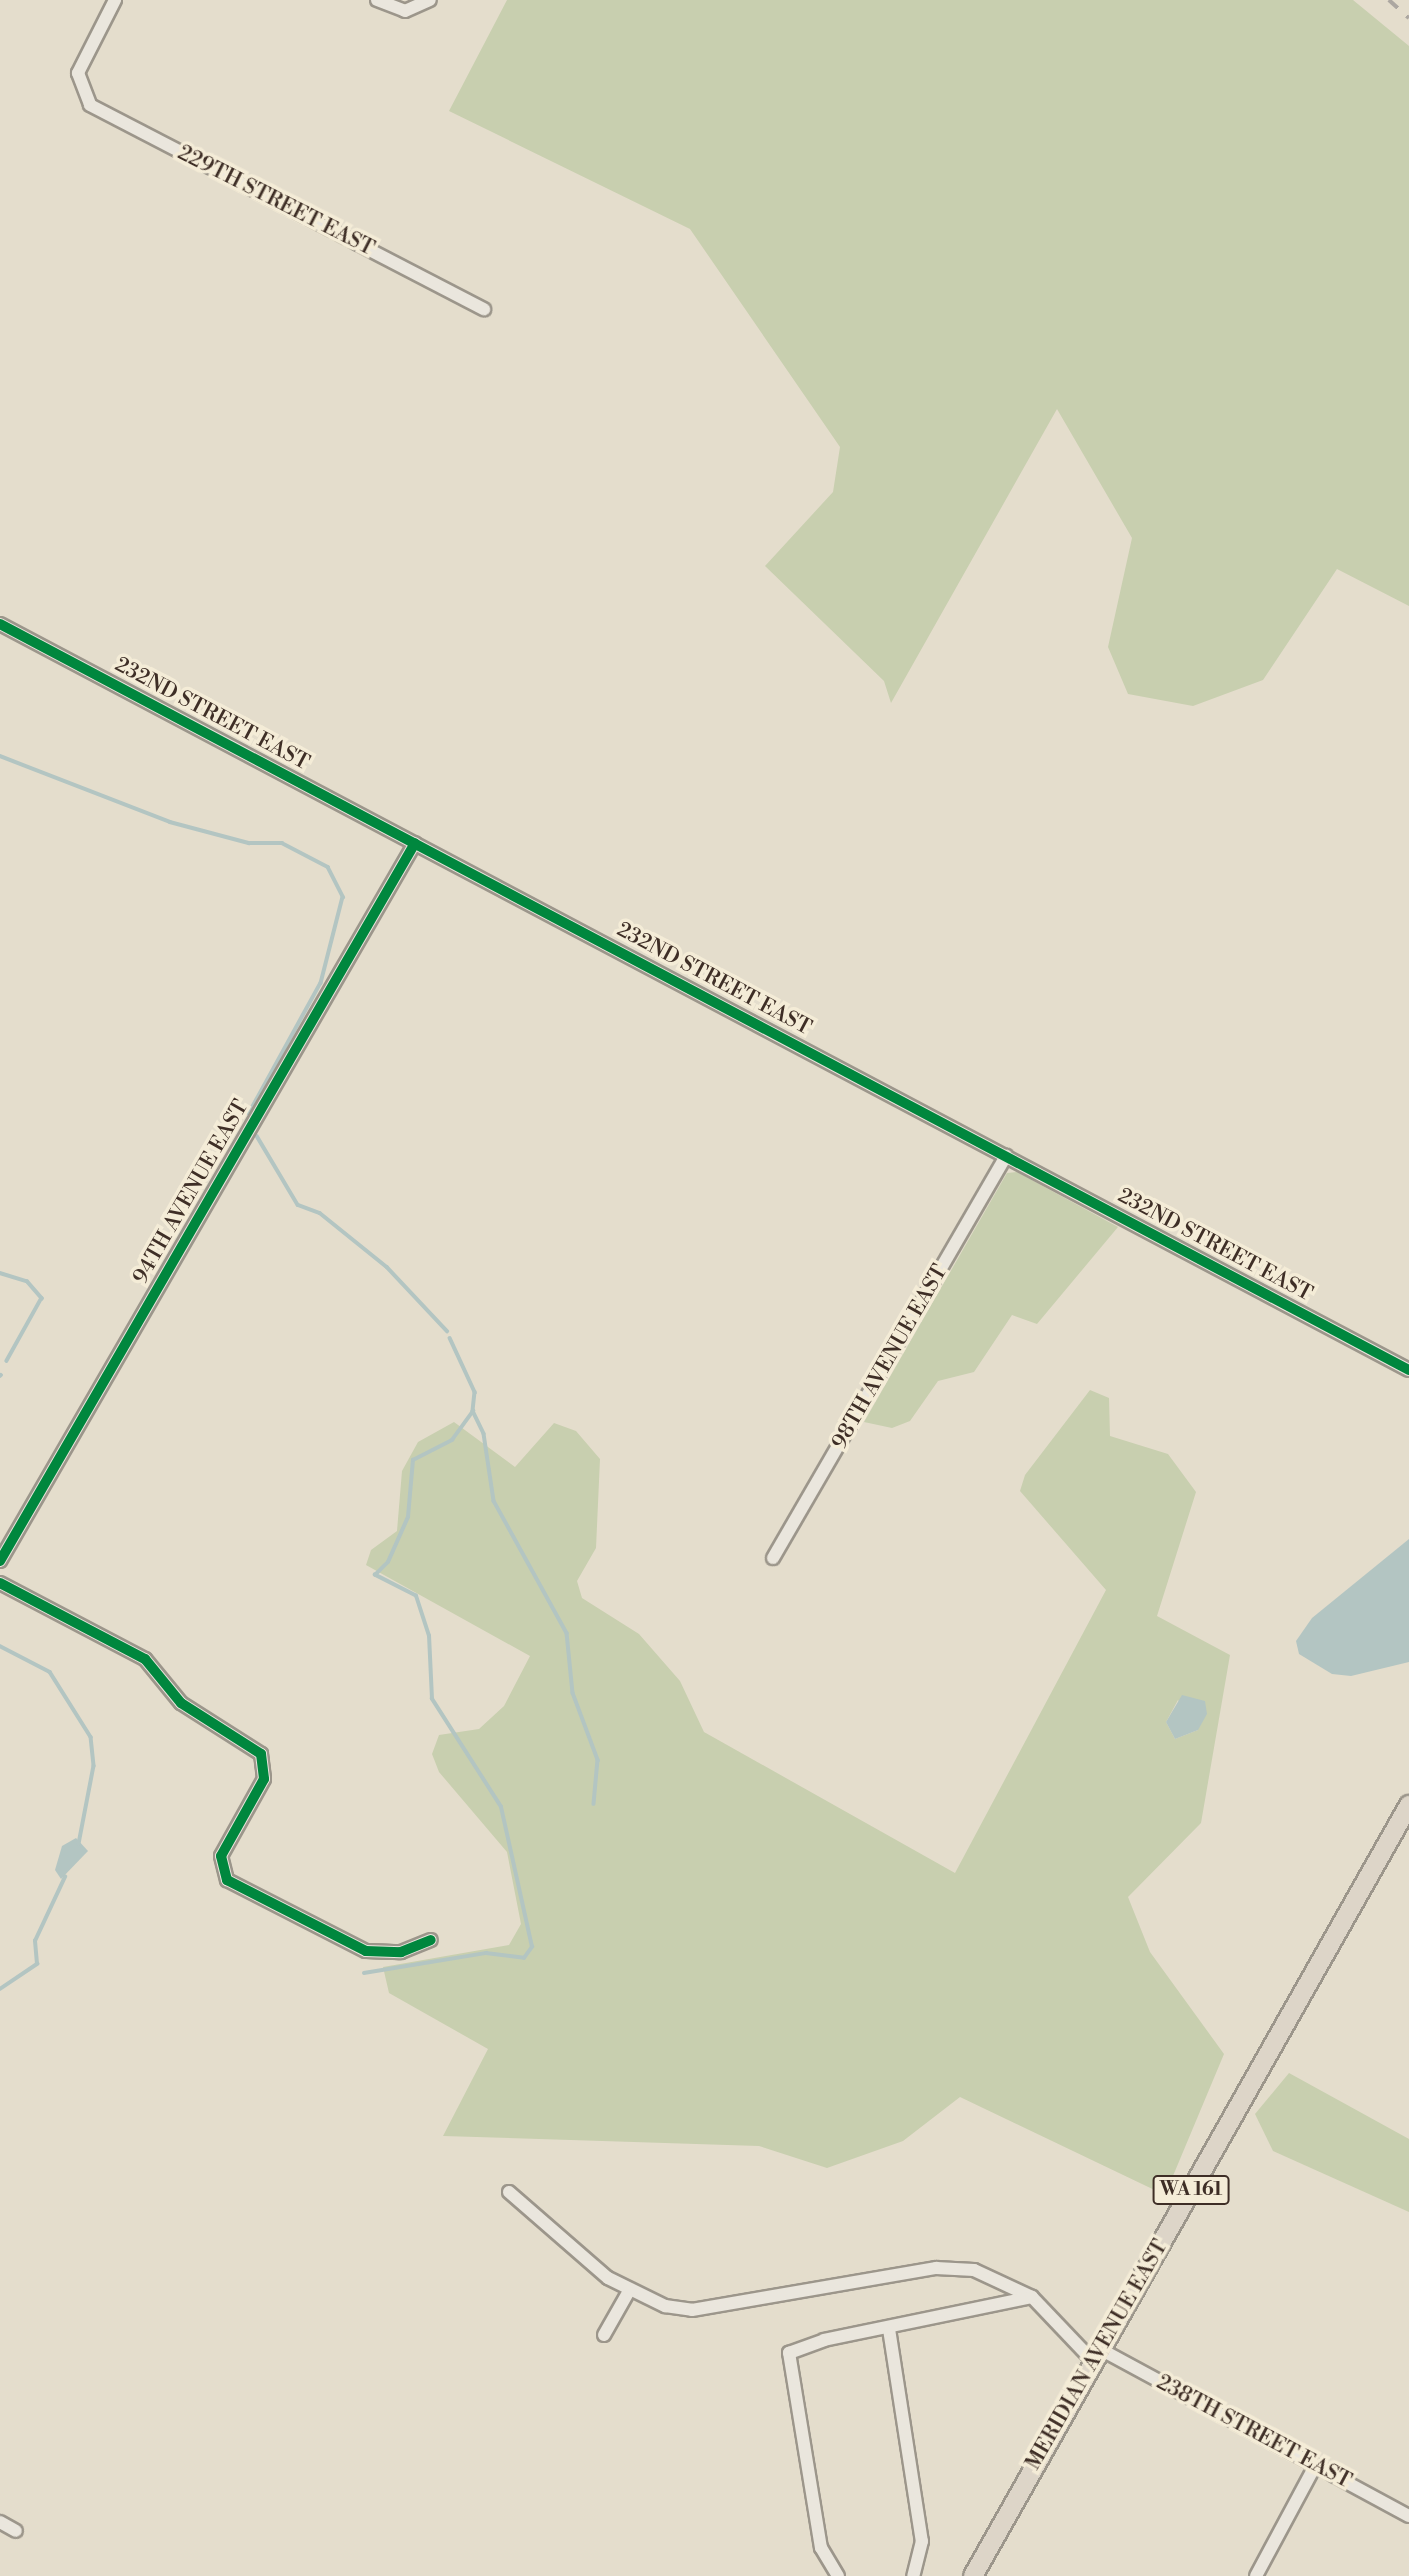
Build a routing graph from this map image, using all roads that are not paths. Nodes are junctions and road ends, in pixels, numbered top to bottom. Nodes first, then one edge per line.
1 (115, 0) edge
2 (377, 0) edge
3 (430, 0) edge
4 (484, 309) dead end
5 (0, 624) edge
6 (415, 843) junction
7 (1006, 1156) junction
8 (1409, 1370) edge
9 (773, 1558) dead end
10 (0, 1561) edge
11 (0, 1583) edge
12 (1409, 1805) edge
13 (431, 1940) dead end
14 (509, 2192) dead end
15 (629, 2291) junction
16 (1032, 2297) junction
17 (889, 2329) junction
18 (604, 2336) dead end
19 (1096, 2355) junction
20 (1315, 2466) junction
21 (1409, 2516) edge
22 (0, 2522) edge
23 (16, 2531) dead end
24 (838, 2576) edge
25 (913, 2576) edge
26 (973, 2576) edge
27 (1256, 2576) edge

1 - 4 street, 229TH STREET EAST
2 - 3 street
5 - 6 street, 232ND STREET EAST
6 - 7 street, 232ND STREET EAST
6 - 10 street, 94TH AVENUE EAST
7 - 8 street, 232ND STREET EAST
7 - 9 street, 98TH AVENUE EAST
11 - 13 street
12 - 19 main road, MERIDIAN AVENUE EAST / WA 161
14 - 15 street
15 - 16 street, 238TH STREET EAST
15 - 18 street
16 - 17 street
16 - 19 street, 238TH STREET EAST
17 - 24 street
17 - 25 street
19 - 20 street, 238TH STREET EAST
19 - 26 main road, MERIDIAN AVENUE EAST / WA 161
20 - 21 street, 238TH STREET EAST
20 - 27 street
22 - 23 street

